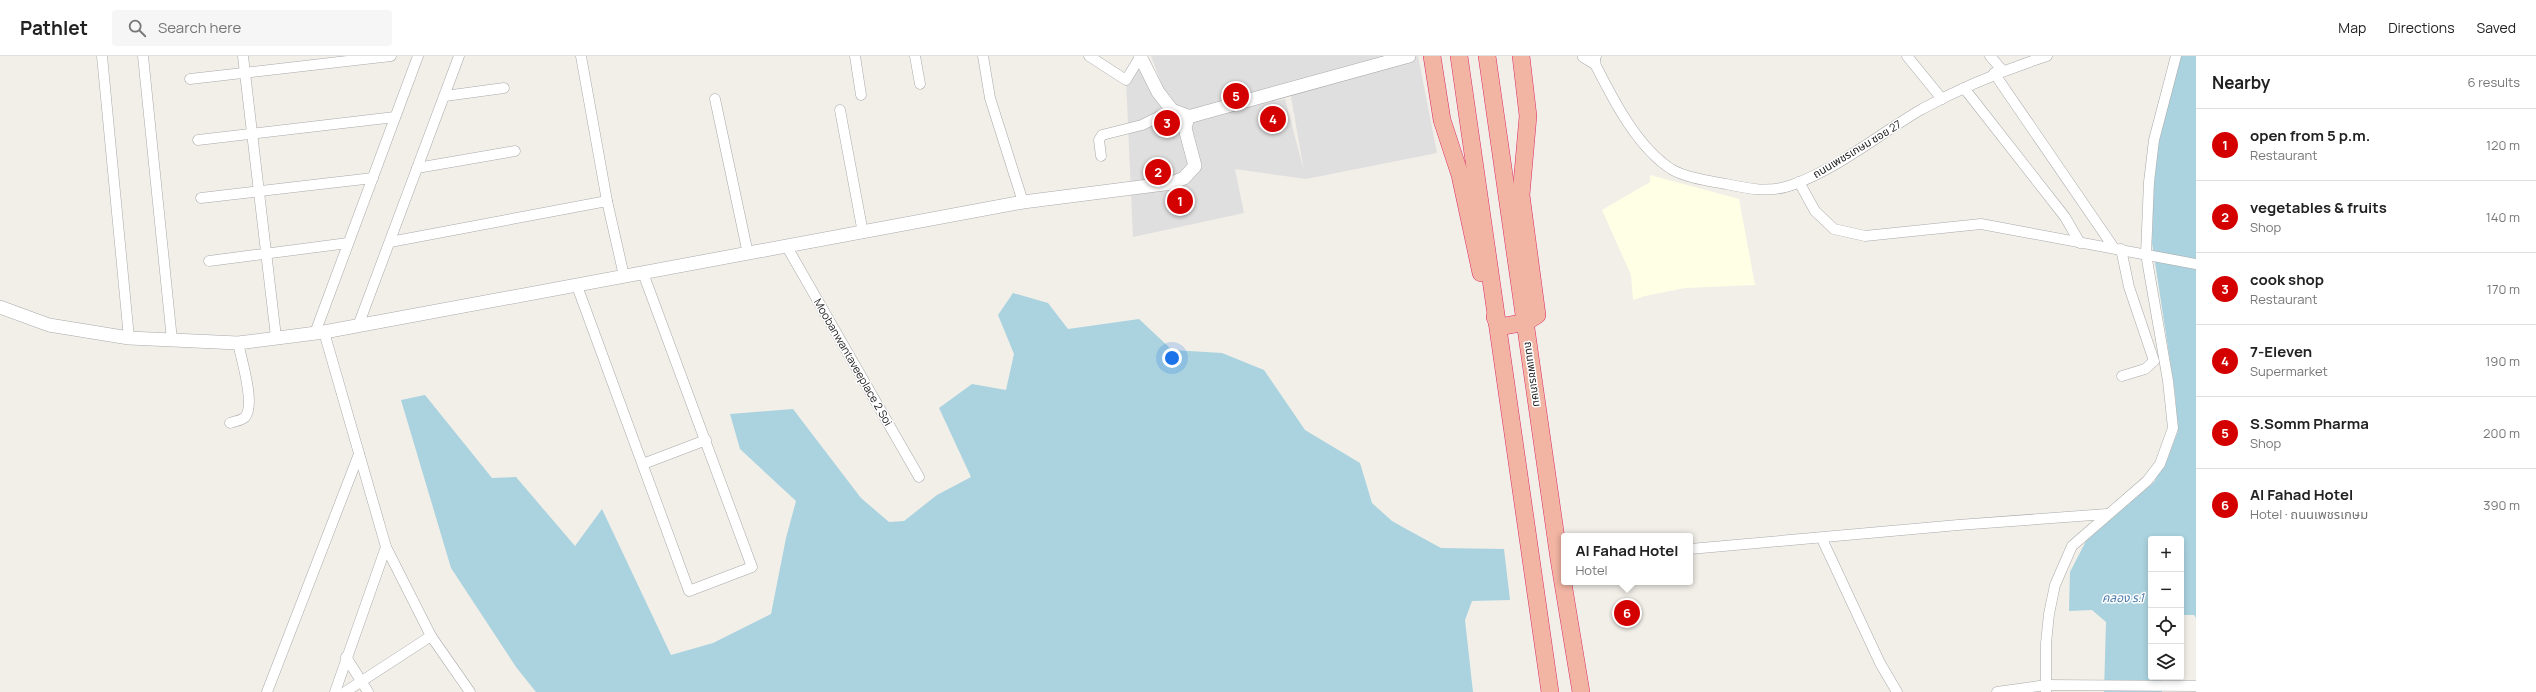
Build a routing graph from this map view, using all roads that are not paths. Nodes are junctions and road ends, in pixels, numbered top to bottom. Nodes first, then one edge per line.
1 (102, 56) edge
2 (143, 56) edge
3 (243, 56) edge
4 (391, 56) edge
5 (418, 56) edge
6 (459, 56) edge
7 (580, 56) edge
8 (915, 56) edge
9 (983, 56) edge
10 (1089, 56) edge
11 (1140, 56) edge
12 (1409, 56) edge
13 (1432, 56) edge
14 (1459, 56) edge
15 (1488, 56) edge
16 (1521, 56) edge
17 (1907, 56) edge
18 (1990, 56) edge
19 (2047, 56) edge
20 (2176, 56) edge
21 (857, 57) edge
22 (1591, 58) edge
23 (244, 72) junction
24 (1998, 72) junction
25 (190, 79) dead end
26 (920, 84) dead end
27 (504, 88) dead end
28 (1964, 88) junction
29 (861, 95) dead end
30 (444, 96) junction
31 (715, 99) dead end
32 (1942, 100) junction
33 (840, 110) dead end
34 (1172, 110) junction
35 (1188, 116) dead end
36 (395, 117) junction
37 (252, 134) junction
38 (198, 140) dead end
39 (515, 151) dead end
40 (1101, 156) dead end
41 (417, 168) junction
42 (373, 178) junction
43 (1799, 182) junction
44 (258, 190) junction
45 (201, 198) dead end
46 (607, 201) junction
47 (1023, 202) junction
48 (862, 233) junction
49 (390, 242) junction
50 (348, 243) junction
51 (2080, 243) junction
52 (788, 247) junction
53 (2118, 249) junction
54 (265, 254) junction
55 (748, 254) junction
56 (2149, 255) junction
57 (208, 260) dead end
58 (2196, 264) edge
59 (643, 274) junction
60 (624, 276) junction
61 (577, 286) junction
62 (0, 307) edge
63 (1526, 322) junction
64 (358, 326) junction
65 (1499, 327) junction
66 (320, 332) junction
67 (276, 337) junction
68 (129, 338) junction
69 (172, 340) junction
70 (238, 342) junction
71 (2122, 376) dead end
72 (230, 423) dead end
73 (706, 440) junction
74 (359, 454) junction
75 (643, 464) junction
76 (920, 477) dead end
77 (2107, 514) junction
78 (1822, 538) junction
79 (386, 547) junction
80 (1693, 549) edge
81 (1561, 559) edge
82 (1565, 585) edge
83 (431, 636) junction
84 (346, 657) junction
85 (361, 682) junction
86 (2196, 686) edge
87 (2046, 689) edge
88 (2026, 690) edge
89 (267, 692) edge
90 (335, 692) edge
91 (345, 692) edge
92 (368, 692) edge
93 (470, 692) edge
94 (1550, 692) edge
95 (1581, 692) edge
96 (1897, 692) edge
97 (1997, 692) edge

1 - 68 street
2 - 69 street
3 - 23 street
4 - 23 street
5 - 36 street
6 - 30 street
7 - 46 street
8 - 26 street
9 - 47 street
10 - 11 street
11 - 34 street
12 - 47 street
13 - 65 highway
14 - 65 highway
15 - 63 highway, ถนนเพชรเกษม
16 - 63 highway
17 - 32 street
18 - 24 street
19 - 24 street, ถนนเพชรเกษม ซอย 27
20 - 56 street
21 - 29 street
22 - 43 street, ถนนเพชรเกษม ซอย 27
23 - 25 street
23 - 37 street
24 - 28 street, ถนนเพชรเกษม ซอย 27
24 - 53 street
27 - 30 street
28 - 32 street, ถนนเพชรเกษม ซอย 27
28 - 51 street
30 - 41 street
31 - 55 street
32 - 43 street, ถนนเพชรเกษม ซอย 27
33 - 48 street
34 - 35 street
34 - 40 street
36 - 37 street
36 - 42 street
37 - 38 street
37 - 44 street
39 - 41 street
41 - 49 street
42 - 44 street
42 - 50 street
43 - 51 street
44 - 45 street
44 - 54 street
46 - 49 street
46 - 60 street
47 - 48 street
48 - 52 street
49 - 64 street
50 - 54 street
50 - 66 street
51 - 53 street
52 - 55 street
52 - 76 street, Moobanwantaveeplace 2 Soi
53 - 56 street
53 - 71 street
54 - 57 street
54 - 67 street
55 - 59 street
56 - 58 street
56 - 77 street
59 - 60 street
59 - 73 street
60 - 61 street
61 - 64 street
61 - 75 street
62 - 68 street
63 - 65 highway
63 - 81 highway, ถนนเพชรเกษม
64 - 66 street
65 - 94 highway
66 - 67 street
66 - 74 street
67 - 70 street
68 - 69 street
69 - 70 street
70 - 72 street
73 - 75 street
73 - 75 street
74 - 79 street
74 - 89 street
77 - 78 street
77 - 87 street
78 - 80 street
78 - 96 street
79 - 83 street
79 - 84 street
82 - 95 highway, ถนนเพชรเกษม
83 - 85 street
83 - 93 street
84 - 85 street
84 - 90 street
85 - 91 street
85 - 92 street
86 - 87 street
87 - 88 street
88 - 97 street

